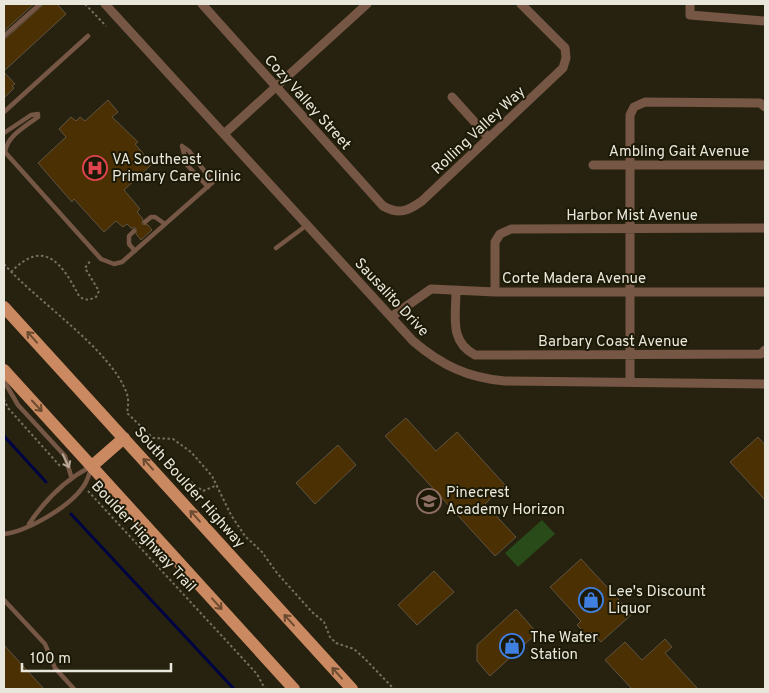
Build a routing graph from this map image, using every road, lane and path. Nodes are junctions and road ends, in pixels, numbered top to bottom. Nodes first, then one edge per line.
1 (40, 4) edge
2 (85, 4) edge
3 (105, 4) edge
4 (202, 4) edge
5 (367, 4) edge
6 (521, 4) edge
7 (690, 4) edge
8 (765, 21) edge
9 (106, 26) dead end
10 (4, 36) edge
11 (88, 36) dead end
12 (276, 86) junction
13 (452, 98) dead end
14 (765, 107) edge
15 (4, 112) edge
16 (4, 133) edge
17 (224, 134) junction
18 (488, 138) junction
19 (5, 152) edge
20 (630, 165) junction
21 (765, 165) edge
22 (593, 166) dead end
23 (208, 186) junction
24 (399, 212) joint
25 (145, 222) dead end
26 (165, 224) junction
27 (307, 225) junction
28 (765, 228) edge
29 (630, 229) junction
30 (134, 231) dead end
31 (276, 248) dead end
32 (135, 251) junction
33 (92, 259) dead end
34 (4, 264) edge
35 (11, 272) junction
36 (456, 290) junction
37 (495, 292) junction
38 (630, 292) junction
39 (765, 292) edge
40 (4, 307) edge
41 (391, 317) junction
42 (765, 350) edge
43 (630, 355) junction
44 (4, 370) edge
45 (4, 382) edge
46 (630, 382) junction
47 (765, 384) edge
48 (4, 399) edge
49 (124, 438) junction
50 (92, 466) junction
51 (71, 476) junction
52 (191, 482) dead end
53 (217, 485) junction
54 (83, 487) junction
55 (29, 525) junction
56 (4, 534) edge
57 (4, 600) edge
58 (74, 689) edge
59 (265, 689) edge
60 (294, 689) edge
61 (352, 689) edge
62 (394, 689) edge

1 - 10 lane
2 - 9 path
3 - 17 street, Sausalito Drive
4 - 12 street, Cozy Valley Street
5 - 12 street
6 - 18 street, Rolling Valley Way
7 - 8 street
11 - 15 lane
12 - 17 street
12 - 24 street, Cozy Valley Street
13 - 18 street
14 - 20 street
16 - 19 lane
17 - 27 street, Sausalito Drive
18 - 24 street, Rolling Valley Way
19 - 32 lane
20 - 21 street, Ambling Gait Avenue
20 - 22 street, Ambling Gait Avenue
20 - 29 street
23 - 23 lane
23 - 26 lane
25 - 26 lane
26 - 32 lane
27 - 31 lane
27 - 41 street, Sausalito Drive
28 - 29 street, Harbor Mist Avenue
29 - 37 street, Harbor Mist Avenue
29 - 38 street
30 - 32 lane
33 - 35 path
34 - 35 path
35 - 53 path
36 - 37 street, Corte Madera Avenue
36 - 41 street, Corte Madera Avenue
36 - 43 street, Barbary Coast Avenue
37 - 38 street, Corte Madera Avenue
38 - 39 street, Corte Madera Avenue
38 - 43 street
49 -> 40 main road, South Boulder Highway
41 - 46 street, Sausalito Drive
42 - 43 street, Barbary Coast Avenue
43 - 46 street
44 -> 50 main road
45 -> 51 lane
46 - 47 street, Sausalito Drive
48 - 51 path, Boulder Highway Trail
49 - 50 main road
61 -> 49 main road, South Boulder Highway
50 - 51 lane
50 - 54 lane
50 -> 60 main road
51 - 55 lane
52 - 53 path
53 - 62 path
54 - 55 lane
54 - 59 path, Boulder Highway Trail
55 - 56 lane
57 - 58 lane

